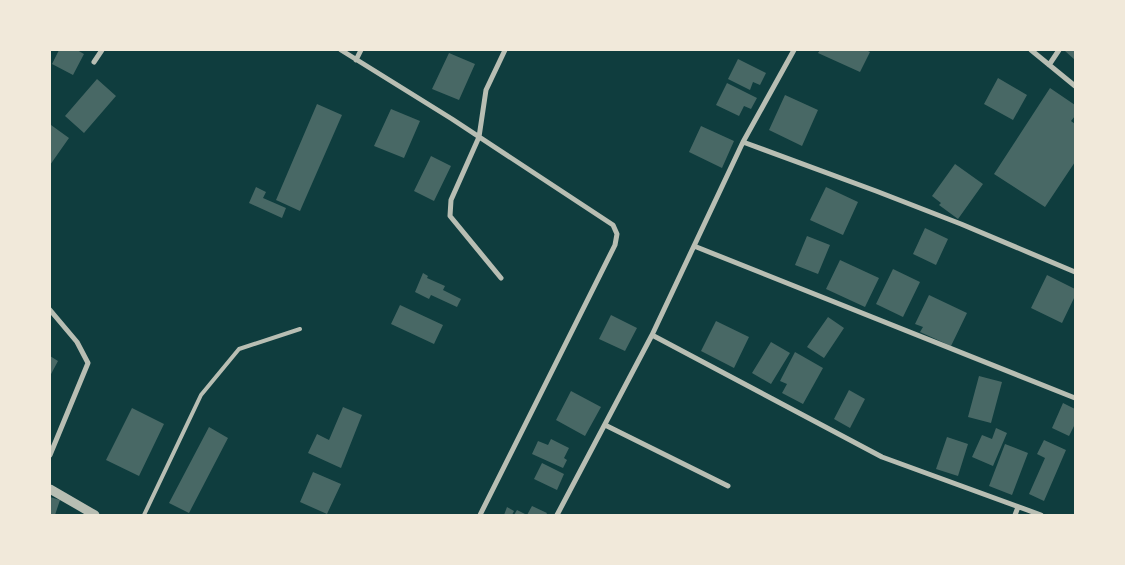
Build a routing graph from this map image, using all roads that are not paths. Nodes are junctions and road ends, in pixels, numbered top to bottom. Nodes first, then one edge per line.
1 (102, 50) edge
2 (341, 50) edge
3 (361, 50) edge
4 (505, 50) edge
5 (794, 50) edge
6 (1031, 50) edge
7 (1059, 50) edge
8 (356, 60) junction
9 (94, 62) dead end
10 (1049, 65) junction
11 (1075, 86) edge
12 (479, 137) junction
13 (743, 142) junction
14 (694, 246) junction
15 (1075, 272) edge
16 (501, 278) dead end
17 (50, 310) edge
18 (300, 329) dead end
19 (652, 335) junction
20 (1075, 398) edge
21 (605, 425) junction
22 (50, 455) edge
23 (728, 486) dead end
24 (50, 489) edge
25 (1018, 507) junction
26 (559, 514) edge
27 (95, 515) edge
28 (144, 515) edge
29 (480, 515) edge
30 (1015, 515) edge
31 (1041, 515) edge

1 - 9 street
2 - 8 street
3 - 8 street
4 - 12 street
5 - 13 street
6 - 10 street
7 - 10 street
8 - 12 street
10 - 11 street
12 - 16 street
12 - 29 street
13 - 14 street
13 - 15 street
14 - 19 street
14 - 20 street
17 - 22 street
18 - 28 lane
19 - 21 street
19 - 25 street
21 - 23 street
21 - 26 street
24 - 27 street
25 - 30 street
25 - 31 street

